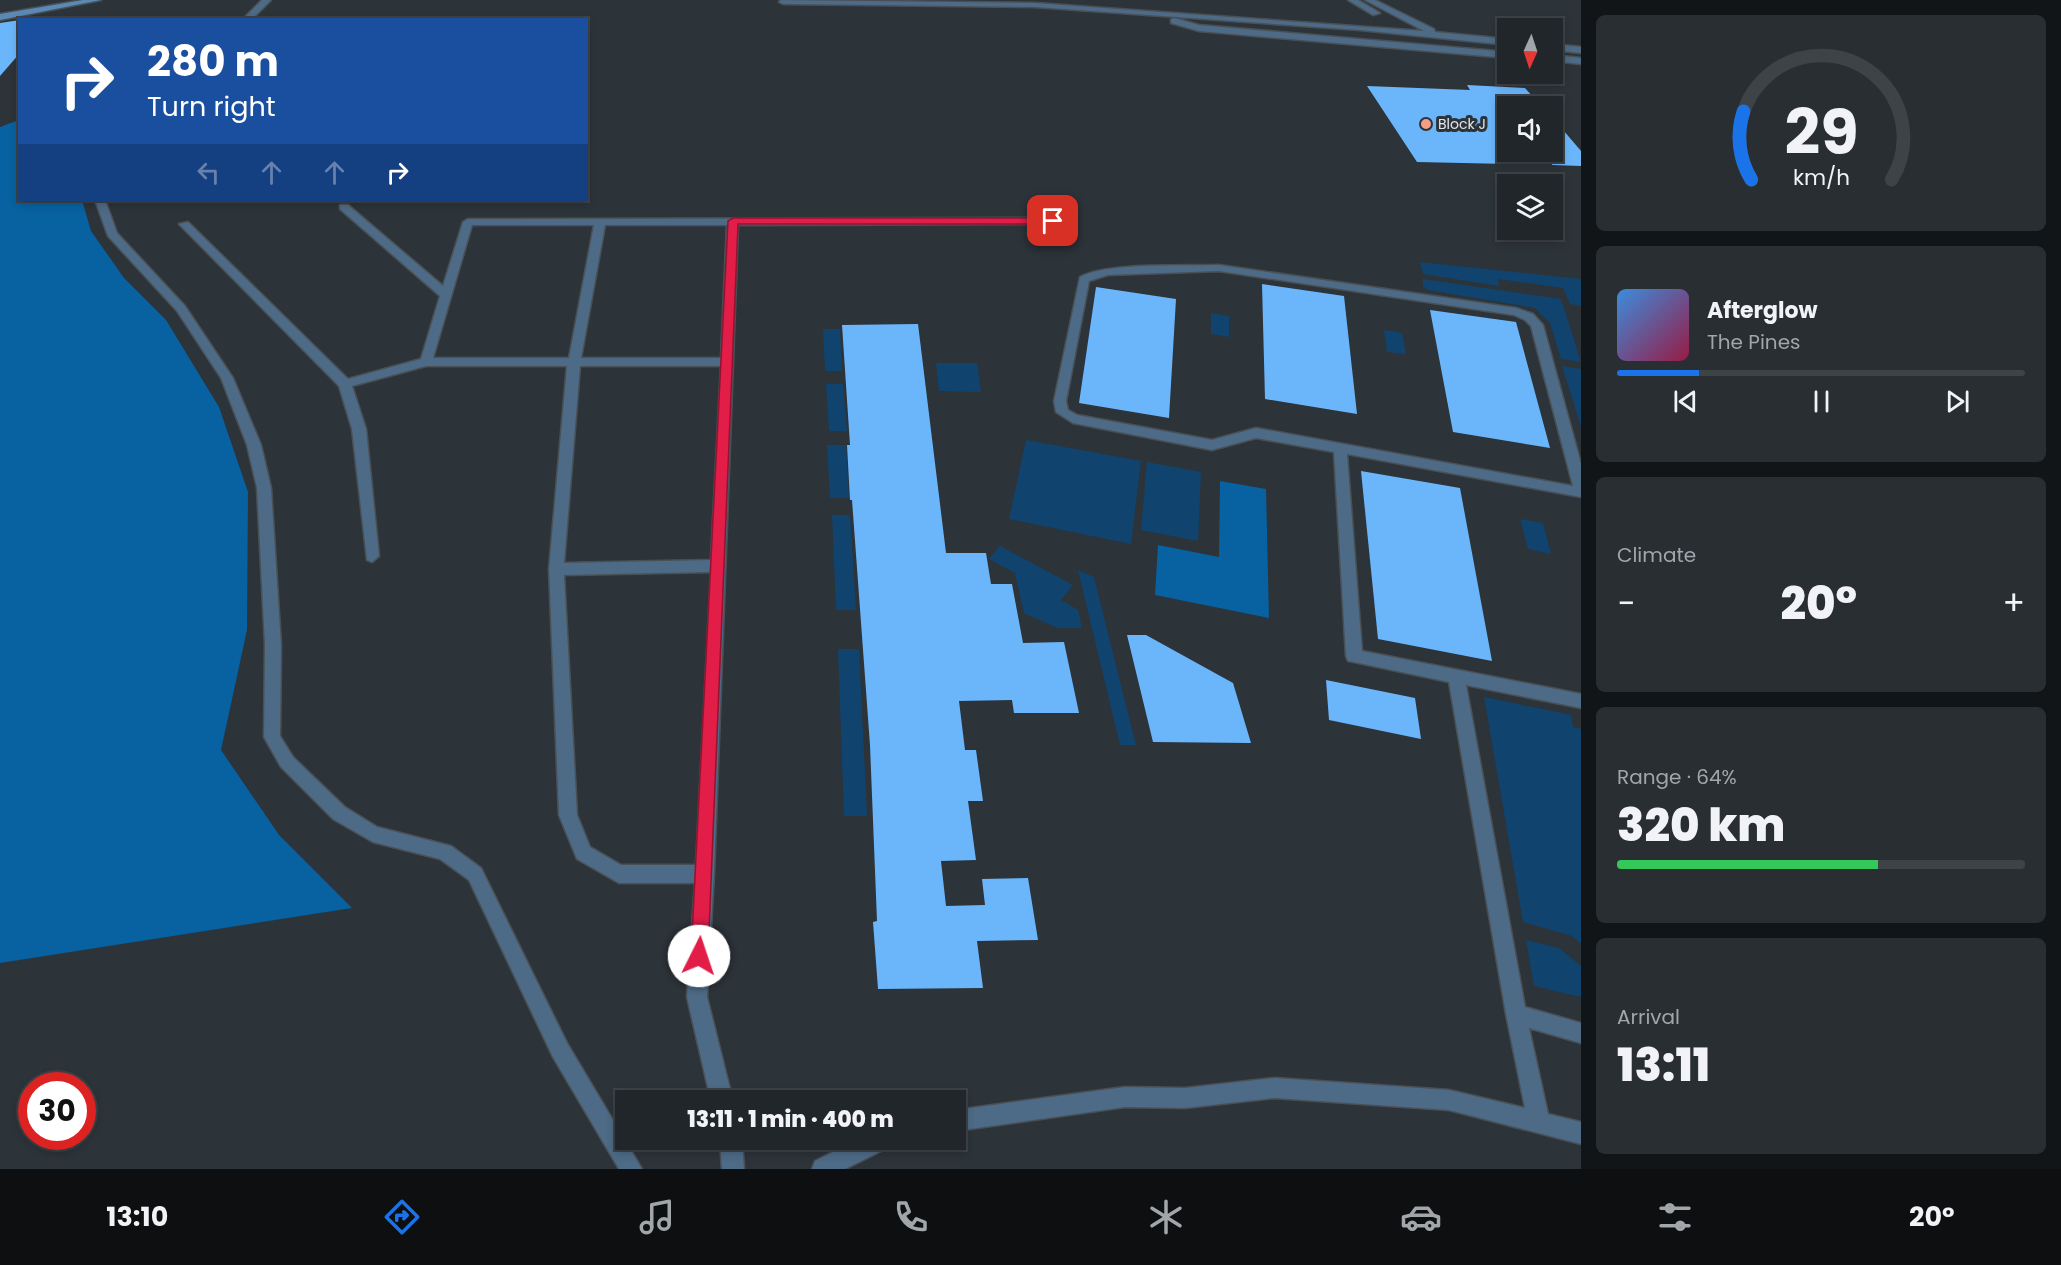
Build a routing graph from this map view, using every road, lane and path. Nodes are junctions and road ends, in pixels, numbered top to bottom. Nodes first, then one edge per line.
1 (97, 0) edge
2 (267, 0) edge
3 (1352, 0) edge
4 (1369, 0) edge
5 (783, 2) dead end
6 (920, 2) edge
7 (1148, 13) junction
8 (0, 17) edge
9 (248, 18) edge
10 (1408, 32) junction
11 (1439, 35) junction
12 (1497, 41) edge
13 (1563, 48) edge
14 (1438, 49) junction
15 (1581, 50) edge
16 (1471, 52) junction
17 (1497, 54) edge
18 (1563, 59) edge
19 (1581, 61) edge
20 (100, 201) edge
21 (344, 207) dead end
22 (733, 221) junction
23 (1053, 221) dead end
24 (600, 222) junction
25 (183, 225) dead end
26 (446, 295) junction
27 (426, 362) junction
28 (574, 362) junction
29 (726, 362) junction
30 (345, 384) junction
31 (1340, 448) junction
32 (1581, 491) edge
33 (372, 556) dead end
34 (719, 566) junction
35 (556, 569) junction
36 (1456, 675) junction
37 (1581, 701) edge
38 (705, 874) junction
39 (1516, 1014) junction
40 (1581, 1032) edge
41 (719, 1090) edge
42 (966, 1121) edge
43 (1539, 1122) junction
44 (1581, 1133) edge
45 (732, 1150) edge
46 (860, 1150) edge
47 (632, 1169) edge
48 (733, 1169) edge
49 (823, 1169) edge

1 - 8 street
2 - 9 street
3 - 10 street
4 - 11 street
5 - 6 street
6 - 7 street
7 - 10 street
7 - 14 street
10 - 11 street
10 - 14 street
11 - 12 street
11 - 16 street
13 - 15 street
14 - 16 street
16 - 17 street
18 - 19 street
20 - 47 street
21 - 26 street
22 - 23 street
22 - 24 street
22 - 29 street
24 - 26 street
24 - 28 street
25 - 30 street
26 - 27 street
27 - 28 street
27 - 30 street
28 - 29 street
28 - 35 street
29 - 34 street
30 - 33 street
31 - 32 street
31 - 32 street
31 - 36 street
34 - 35 street
34 - 38 street
35 - 38 street
36 - 37 street
36 - 39 street
38 - 41 street
39 - 40 street
39 - 43 street
42 - 43 street
43 - 44 street
45 - 48 street
46 - 49 street

